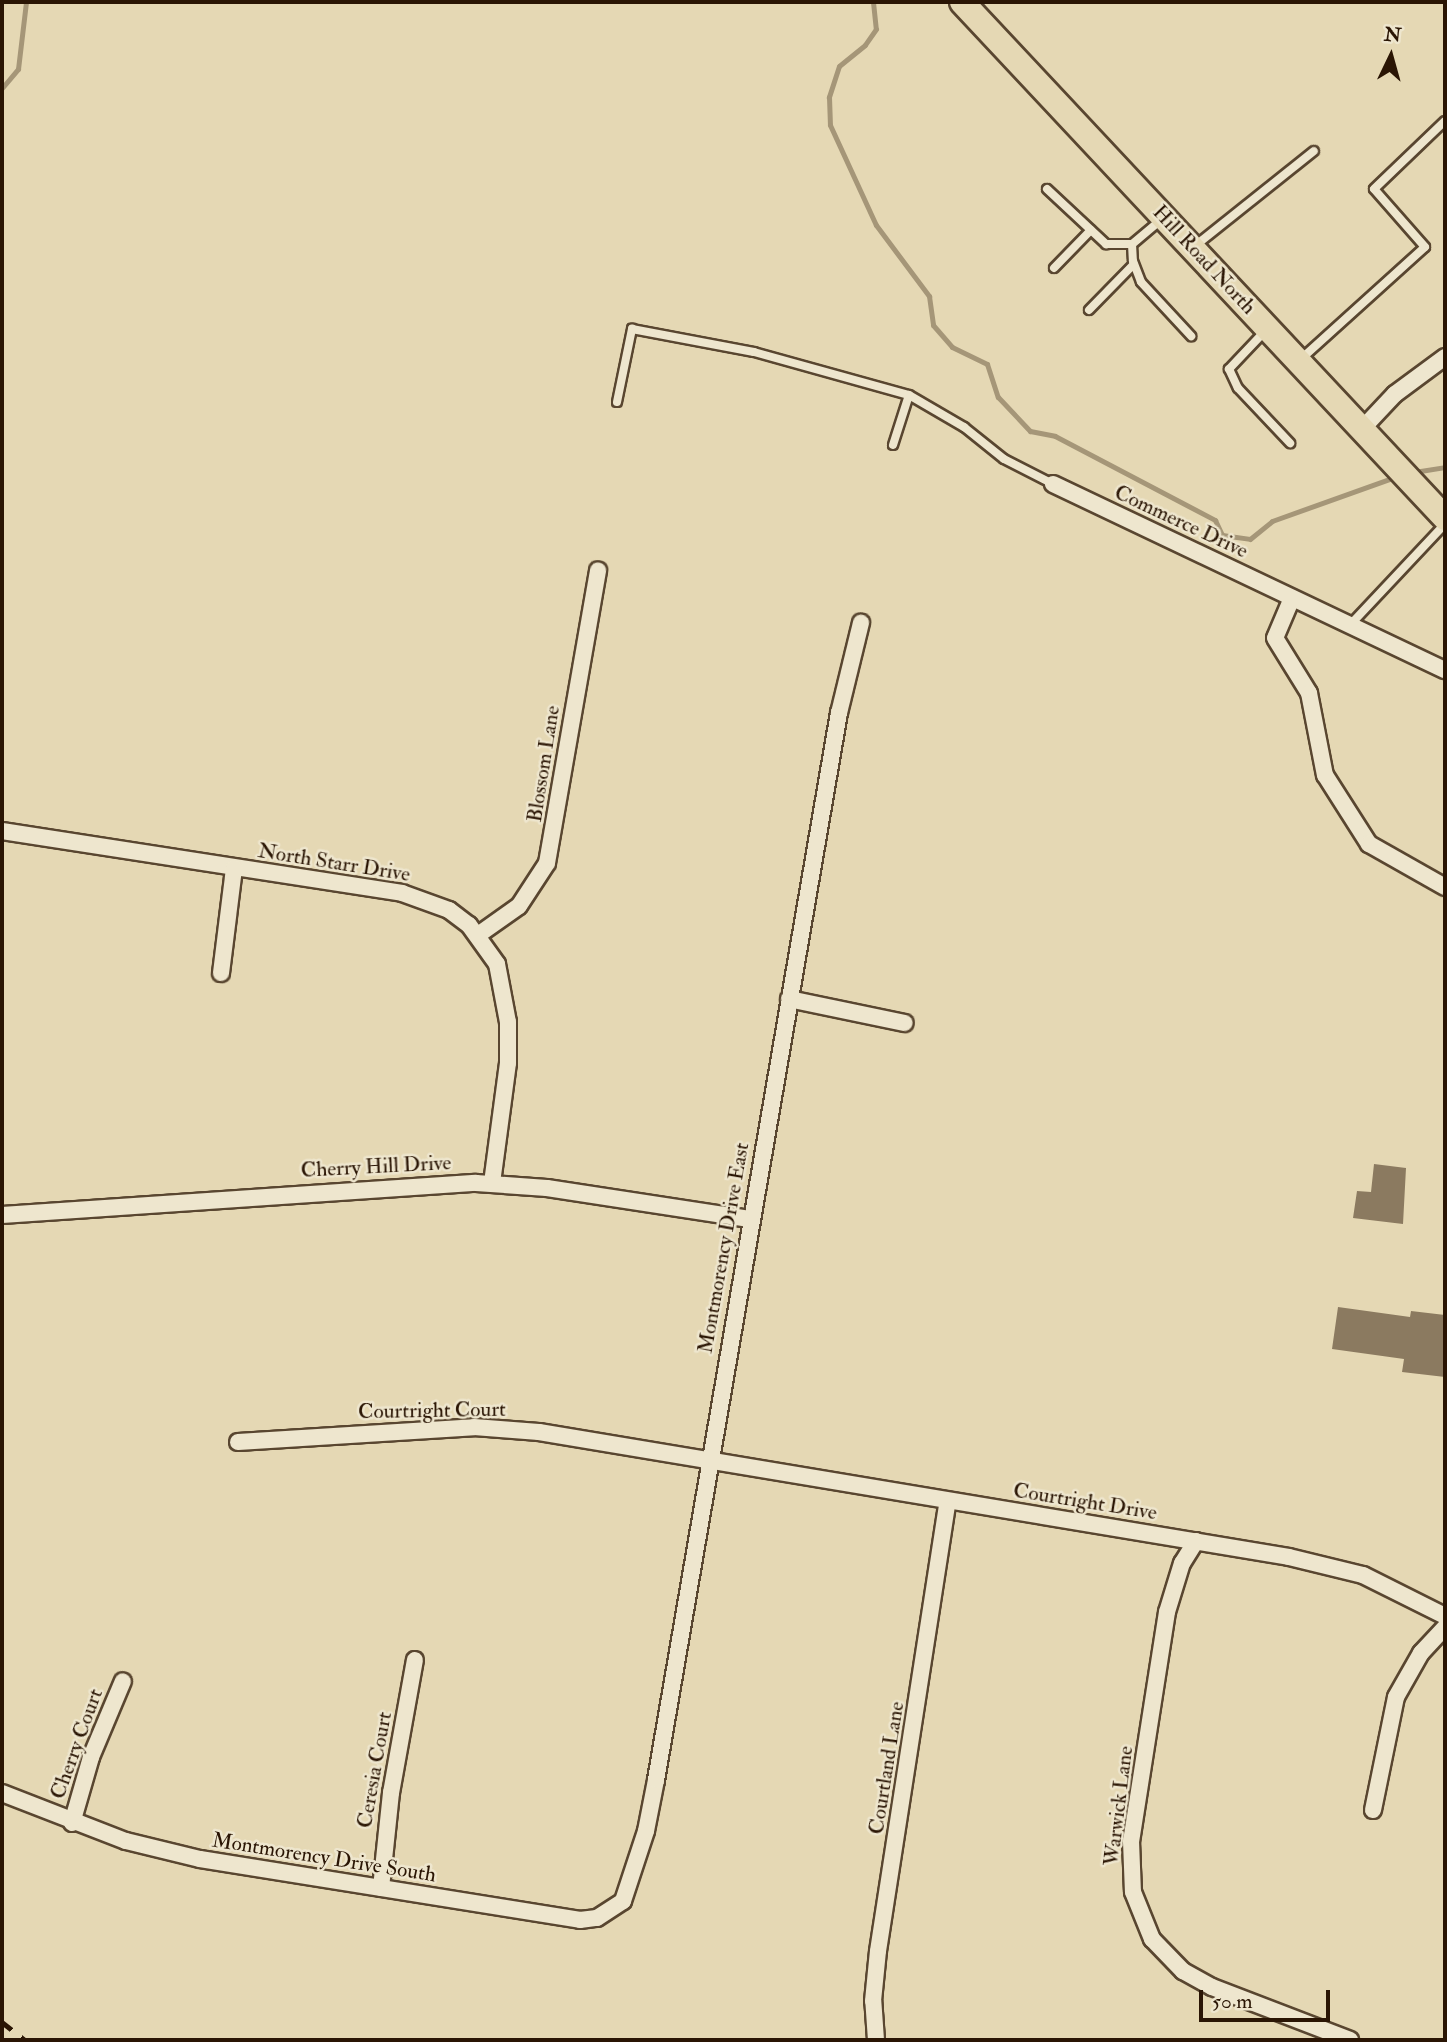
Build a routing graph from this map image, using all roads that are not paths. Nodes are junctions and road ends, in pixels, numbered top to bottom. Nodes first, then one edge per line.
1 (962, 2) edge
2 (1445, 121) edge
3 (1314, 151) dead end
4 (1047, 189) dead end
5 (1164, 217) junction
6 (1091, 230) junction
7 (1132, 244) junction
8 (1193, 248) junction
9 (1134, 264) junction
10 (1054, 268) dead end
11 (1089, 310) dead end
12 (1268, 328) junction
13 (1191, 336) dead end
14 (1445, 357) edge
15 (1299, 361) junction
16 (909, 395) junction
17 (617, 402) dead end
18 (1363, 429) junction
19 (1290, 443) dead end
20 (893, 445) dead end
21 (1053, 484) joint
22 (1437, 509) edge
23 (1445, 524) edge
24 (598, 570) dead end
25 (1292, 598) junction
26 (861, 623) dead end
27 (1350, 625) junction
28 (1445, 670) edge
29 (2, 831) edge
30 (234, 868) junction
31 (1445, 887) edge
32 (478, 935) junction
33 (221, 973) dead end
34 (789, 999) junction
35 (905, 1023) dead end
36 (492, 1184) junction
37 (2, 1215) edge
38 (750, 1219) junction
39 (238, 1442) dead end
40 (710, 1460) junction
41 (948, 1502) junction
42 (1196, 1541) junction
43 (1445, 1616) edge
44 (1445, 1627) edge
45 (415, 1660) dead end
46 (123, 1681) dead end
47 (2, 1793) edge
48 (1373, 1810) dead end
49 (72, 1823) junction
50 (629, 1880) joint
51 (381, 1888) junction
52 (876, 2040) edge
53 (1350, 2040) edge

1 - 5 main road, Hill Road North
2 - 15 lane
3 - 8 lane
4 - 6 lane
5 - 7 lane
5 - 8 main road, Hill Road North
6 - 7 lane
6 - 10 lane
7 - 9 lane
8 - 12 main road, Hill Road North
9 - 11 lane
9 - 13 lane
12 - 15 main road, Hill Road North
12 - 19 lane
14 - 18 street
15 - 18 main road, Hill Road North
16 - 17 lane
16 - 20 lane
16 - 21 lane
18 - 22 main road, Hill Road North
21 - 25 street, Commerce Drive
23 - 27 lane
24 - 32 street, Blossom Lane
25 - 27 street, Commerce Drive
25 - 31 street
26 - 34 street, Montmorency Drive East
27 - 28 street, Commerce Drive
29 - 30 street, North Starr Drive
30 - 32 street, North Starr Drive
30 - 33 street
32 - 36 street, North Starr Drive
34 - 35 street
34 - 38 street, Montmorency Drive East
36 - 37 street, Cherry Hill Drive
36 - 38 street, Cherry Hill Drive
38 - 40 street, Montmorency Drive East
39 - 40 street, Courtright Court
40 - 41 street, Courtright Drive
40 - 50 street, Montmorency Drive East
41 - 42 street, Courtright Drive
41 - 52 street, Courtland Lane
42 - 43 street, Courtright Drive
42 - 53 street, Warwick Lane
44 - 48 street
45 - 51 street, Ceresia Court
46 - 49 street, Cherry Court
47 - 49 street, Montmorency Drive South
49 - 51 street, Montmorency Drive South
50 - 51 street, Montmorency Drive South

